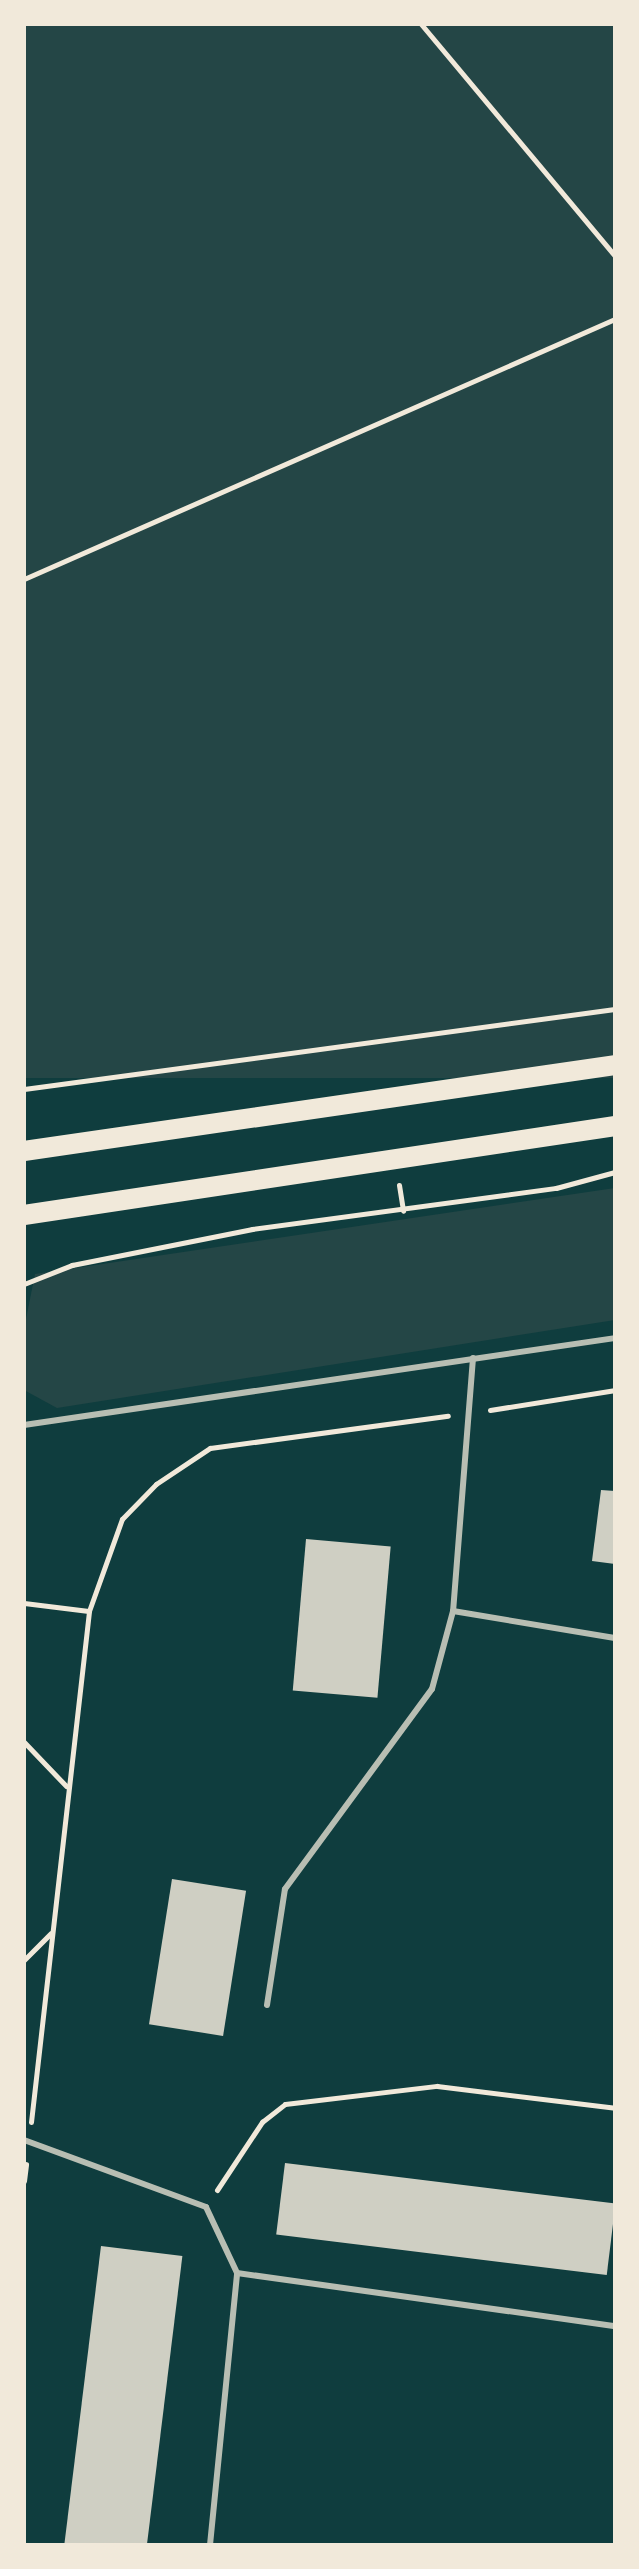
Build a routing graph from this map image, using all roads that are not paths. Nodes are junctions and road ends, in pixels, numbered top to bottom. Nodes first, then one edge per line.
1 (615, 1065) edge
2 (615, 1126) edge
3 (24, 1151) edge
4 (24, 1215) edge
5 (615, 1338) edge
6 (473, 1358) junction
7 (24, 1425) edge
8 (453, 1611) junction
9 (615, 1638) edge
10 (267, 2005) dead end
11 (26, 2140) edge
12 (237, 2273) junction
13 (615, 2326) edge
14 (210, 2545) edge

1 - 3 main road
2 - 4 main road
5 - 6 lane
6 - 7 lane
6 - 8 lane
8 - 9 lane
8 - 10 lane
11 - 12 lane
12 - 13 lane
12 - 14 lane

